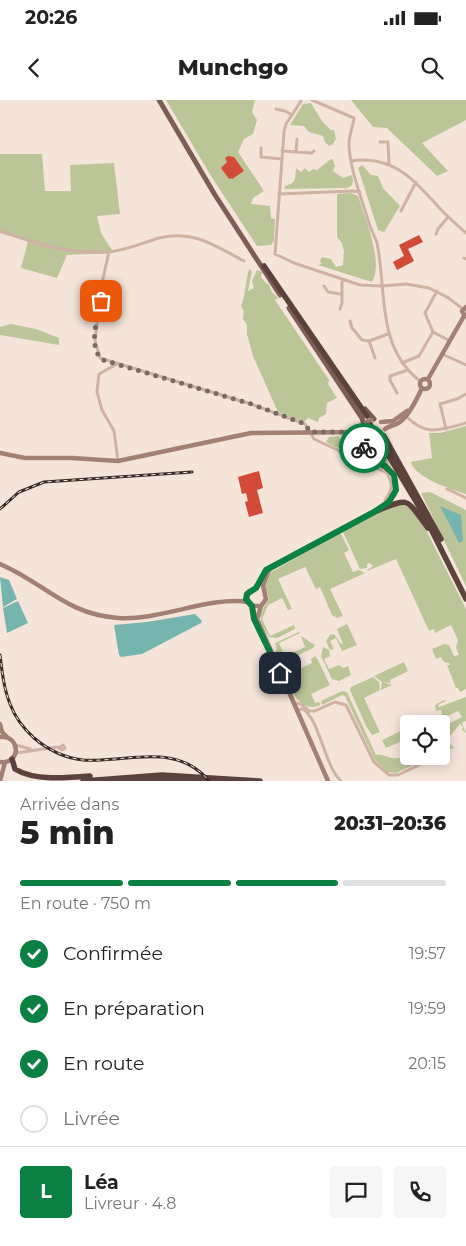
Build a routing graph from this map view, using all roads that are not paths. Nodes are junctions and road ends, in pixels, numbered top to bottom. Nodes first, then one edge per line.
1 (159, 100) edge
2 (302, 100) edge
3 (312, 100) edge
4 (323, 102) edge
5 (276, 109) dead end
6 (292, 115) junction
7 (297, 139) dead end
8 (380, 142) dead end
9 (261, 148) dead end
10 (314, 151) dead end
11 (282, 152) junction
12 (296, 152) junction
13 (282, 159) junction
14 (352, 161) junction
15 (389, 164) junction
16 (416, 182) junction
17 (358, 186) junction
18 (421, 187) junction
19 (412, 190) junction
20 (352, 191) junction
21 (360, 192) junction
22 (279, 194) junction
23 (401, 211) dead end
24 (448, 217) junction
25 (0, 231) edge
26 (239, 232) junction
27 (466, 233) edge
28 (436, 234) dead end
29 (109, 252) junction
30 (244, 261) dead end
31 (264, 266) joint
32 (342, 279) junction
33 (324, 286) dead end
34 (382, 286) junction
35 (437, 291) junction
36 (341, 294) junction
37 (340, 308) dead end
38 (464, 308) edge
39 (292, 311) joint
40 (465, 316) edge
41 (350, 321) dead end
42 (433, 332) junction
43 (388, 334) junction
44 (450, 340) junction
45 (369, 341) junction
46 (442, 354) junction
47 (374, 358) dead end
48 (402, 363) junction
49 (117, 364) junction
50 (466, 365) edge
51 (408, 370) junction
52 (428, 379) junction
53 (420, 381) junction
54 (422, 388) junction
55 (397, 393) dead end
56 (466, 394) edge
57 (413, 404) junction
58 (406, 416) junction
59 (368, 421) junction
60 (381, 422) junction
61 (466, 423) edge
62 (446, 429) junction
63 (310, 432) junction
64 (362, 432) junction
65 (381, 438) junction
66 (368, 441) junction
67 (0, 453) edge
68 (118, 461) junction
69 (447, 489) dead end
70 (466, 498) edge
71 (385, 500) dead end
72 (374, 512) junction
73 (428, 528) junction
74 (0, 564) edge
75 (271, 567) junction
76 (458, 582) junction
77 (256, 588) junction
78 (263, 591) junction
79 (466, 591) edge
80 (247, 596) junction
81 (466, 599) edge
82 (226, 602) junction
83 (248, 602) junction
84 (252, 606) junction
85 (261, 606) junction
86 (261, 632) junction
87 (294, 703) junction
88 (297, 710) junction
89 (308, 711) junction
90 (312, 720) junction
91 (0, 724) edge
92 (0, 737) edge
93 (7, 737) junction
94 (16, 745) junction
95 (59, 748) dead end
96 (33, 749) junction
97 (16, 753) junction
98 (12, 759) junction
99 (3, 762) edge
100 (420, 765) edge
101 (105, 778) junction
102 (0, 780) edge
103 (83, 781) edge
104 (123, 781) edge
105 (212, 781) edge
106 (260, 781) edge
107 (328, 781) edge
108 (341, 781) edge

1 - 26 main road
2 - 6 street
3 - 4 street
4 - 14 street
5 - 6 street
6 - 11 street
7 - 12 street
8 - 15 street
9 - 13 street
10 - 12 street
11 - 12 street
11 - 13 street
13 - 22 street
14 - 15 street
14 - 17 street
15 - 16 street
16 - 18 street
16 - 19 street
17 - 20 street
17 - 21 street
18 - 19 street
18 - 24 street
19 - 23 street
20 - 21 street
20 - 22 street
21 - 34 street
22 - 32 street
24 - 27 street
24 - 28 street
25 - 29 street
26 - 31 main road
26 - 39 main road
29 - 30 street
29 - 49 street
31 - 59 highway
32 - 34 street
32 - 36 street
33 - 36 street
34 - 35 street
34 - 43 street
35 - 38 street
35 - 42 street
36 - 37 street
38 - 40 street
39 - 59 highway
40 - 44 street
41 - 45 street
42 - 44 street
42 - 48 street
43 - 45 street
43 - 48 street
44 - 46 street
45 - 47 street
46 - 50 street
46 - 52 street
48 - 51 street
49 - 63 street
49 - 68 street
51 - 53 street
51 - 55 street
52 - 53 street
52 - 54 street
53 - 54 street
54 - 57 street
56 - 62 street
57 - 58 street
57 - 60 street
58 - 62 street
58 - 65 street
59 - 60 street
59 - 64 street
59 - 65 highway
60 - 65 street
61 - 62 street
63 - 64 street
63 - 68 street
63 - 71 street
64 - 66 street
65 - 66 street
65 - 73 highway
65 - 76 highway
65 - 79 highway
66 - 72 street
67 - 68 street
69 - 70 street
72 - 73 highway
72 - 75 street
73 - 76 highway
74 - 82 street
75 - 77 street
75 - 78 street
76 - 81 highway
77 - 78 street
77 - 80 street
78 - 85 street
80 - 82 street
80 - 83 street
82 - 83 street
83 - 84 street
84 - 85 street
84 - 86 street
85 - 86 street
86 - 87 street
87 - 88 street
87 - 89 street
88 - 90 street
88 - 107 street
89 - 90 street
89 - 100 street
90 - 108 street
91 - 93 street
92 - 93 street
93 - 94 street
94 - 96 street
94 - 97 street
95 - 96 street
96 - 97 street
97 - 98 street
98 - 99 street
98 - 101 highway
99 - 102 street
101 - 103 highway
101 - 106 highway
104 - 105 highway

